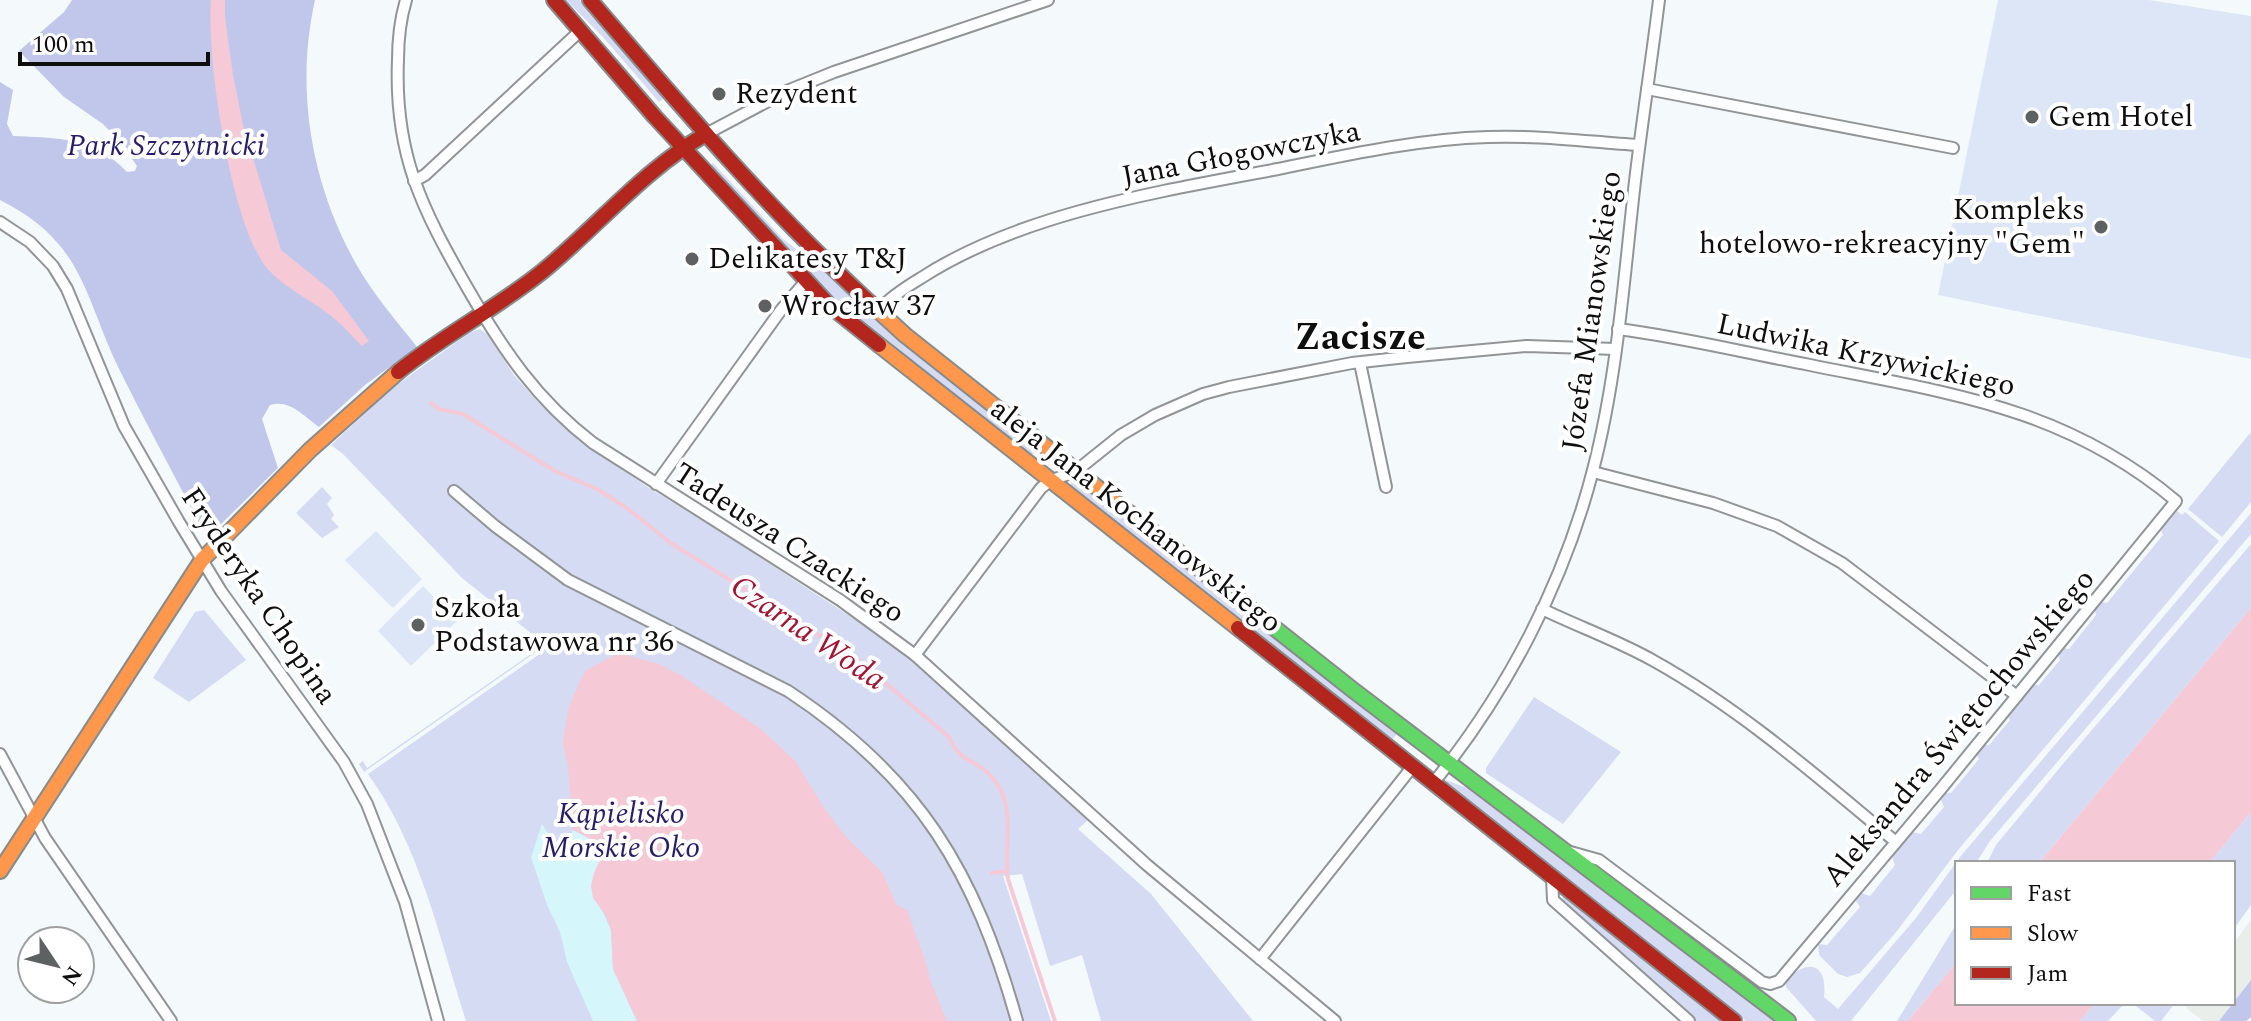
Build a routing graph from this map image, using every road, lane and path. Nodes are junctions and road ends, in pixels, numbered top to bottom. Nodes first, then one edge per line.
1 (406, 0) edge
2 (554, 0) edge
3 (590, 0) edge
4 (1048, 0) edge
5 (1659, 0) edge
6 (580, 31) junction
7 (1647, 89) junction
8 (706, 134) junction
9 (1639, 145) junction
10 (682, 146) junction
11 (1953, 148) dead end
12 (414, 181) junction
13 (0, 222) edge
14 (805, 282) junction
15 (878, 311) junction
16 (482, 313) junction
17 (1618, 329) junction
18 (1616, 349) junction
19 (1360, 363) junction
20 (1076, 471) junction
21 (1593, 472) junction
22 (1050, 481) junction
23 (656, 484) junction
24 (1386, 487) dead end
25 (454, 491) dead end
26 (2176, 501) joint
27 (202, 560) junction
28 (1542, 609) junction
29 (915, 655) junction
30 (2017, 696) junction
31 (0, 754) edge
32 (1449, 764) junction
33 (1413, 766) junction
34 (1434, 782) junction
35 (35, 818) junction
36 (1896, 842) junction
37 (1561, 850) junction
38 (0, 871) edge
39 (1552, 877) junction
40 (1260, 959) junction
41 (1779, 980) joint
42 (171, 1021) edge
43 (438, 1021) edge
44 (1017, 1021) edge
45 (1335, 1021) edge
46 (1689, 1021) edge
47 (1734, 1021) edge
48 (1788, 1021) edge

1 - 12 street, Tadeusza Czackiego
2 - 6 main road, aleja Jana Kochanowskiego
3 - 8 main road, aleja Jana Kochanowskiego
4 - 8 street
5 - 7 street, Józefa Mianowskiego
6 - 10 main road, aleja Jana Kochanowskiego
6 - 12 street
7 - 9 street, Józefa Mianowskiego
7 - 11 street
8 - 10 main road
8 - 15 main road, aleja Jana Kochanowskiego
9 - 15 street, Jana Głogowczyka
9 - 17 street, Józefa Mianowskiego
10 - 14 main road, aleja Jana Kochanowskiego
10 - 16 main road
12 - 16 street, Tadeusza Czackiego
13 - 27 street, Fryderyka Chopina
14 - 22 main road, aleja Jana Kochanowskiego
14 - 23 street
15 - 20 main road, aleja Jana Kochanowskiego
16 - 23 street, Tadeusza Czackiego
16 - 27 main road
17 - 18 street, Józefa Mianowskiego
17 - 26 street, Ludwika Krzywickiego
18 - 19 street
18 - 21 street, Józefa Mianowskiego
19 - 20 street
19 - 24 street
20 - 22 street
20 - 32 main road, aleja Jana Kochanowskiego
21 - 28 street, Józefa Mianowskiego
21 - 30 street
22 - 29 street
22 - 33 main road, aleja Jana Kochanowskiego
23 - 29 street, Tadeusza Czackiego
25 - 44 street
26 - 30 street, Aleksandra Świętochowskiego
27 - 35 main road
27 - 43 street, Fryderyka Chopina
28 - 32 street, Józefa Mianowskiego
28 - 36 street
29 - 40 street, Tadeusza Czackiego
30 - 36 street, Aleksandra Świętochowskiego
31 - 35 street
32 - 34 street, Józefa Mianowskiego
32 - 37 main road, aleja Jana Kochanowskiego
33 - 34 main road, aleja Jana Kochanowskiego
33 - 40 street
34 - 39 main road, aleja Jana Kochanowskiego
35 - 38 main road
35 - 42 street
36 - 41 street, Aleksandra Świętochowskiego
37 - 41 street, aleja Jana Kochanowskiego
37 - 48 main road, aleja Jana Kochanowskiego
39 - 46 street
39 - 47 main road, aleja Jana Kochanowskiego
40 - 45 street, Tadeusza Czackiego

